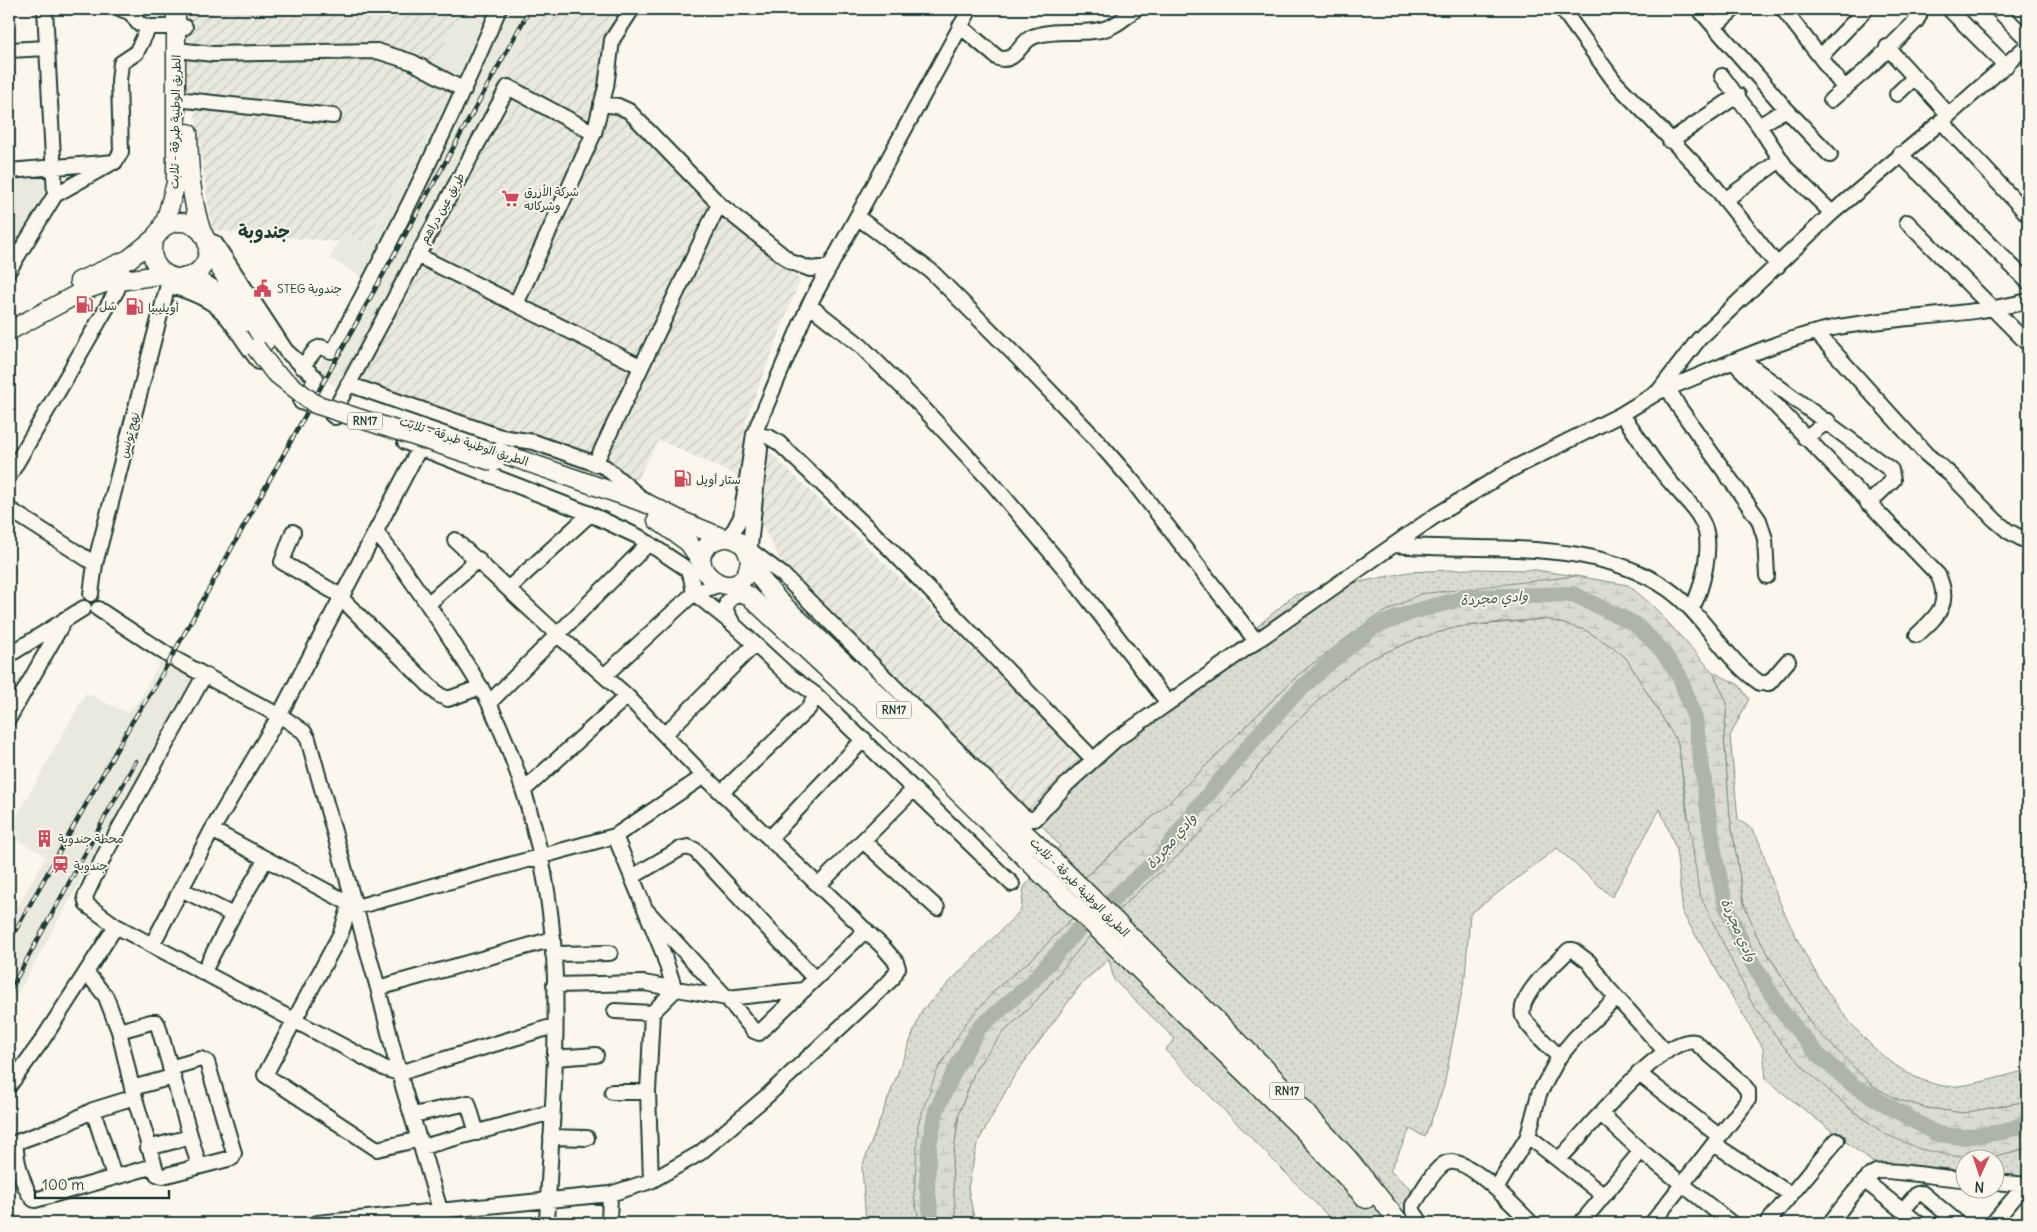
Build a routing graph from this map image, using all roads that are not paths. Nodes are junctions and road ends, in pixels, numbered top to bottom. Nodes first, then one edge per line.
1 (45, 9) edge
2 (121, 9) edge
3 (176, 9) edge
4 (185, 9) edge
5 (499, 9) edge
6 (632, 9) edge
7 (970, 9) edge
8 (1136, 9) edge
9 (1562, 9) edge
10 (1699, 9) edge
11 (1734, 9) edge
12 (1866, 9) edge
13 (1914, 9) edge
14 (1949, 9) edge
15 (1996, 9) edge
16 (1790, 12) edge
17 (149, 26) junction
18 (960, 26) junction
19 (1715, 26) junction
20 (181, 27) junction
21 (2028, 40) edge
22 (2028, 45) edge
23 (1887, 47) junction
24 (47, 48) junction
25 (9, 50) edge
26 (181, 50) junction
27 (1821, 56) junction
28 (2006, 66) junction
29 (1722, 76) dead end
30 (1915, 77) junction
31 (1845, 89) junction
32 (464, 90) junction
33 (1897, 94) dead end
34 (1738, 95) junction
35 (186, 100) junction
36 (1831, 100) dead end
37 (601, 104) junction
38 (1786, 110) junction
39 (333, 116) dead end
40 (1945, 118) junction
41 (1760, 126) junction
42 (594, 133) junction
43 (1670, 140) junction
44 (1900, 154) junction
45 (1830, 155) dead end
46 (1780, 160) junction
47 (114, 162) junction
48 (53, 167) junction
49 (9, 170) edge
50 (183, 183) junction
51 (55, 195) junction
52 (1725, 200) junction
53 (719, 204) junction
54 (1832, 213) junction
55 (2028, 215) edge
56 (857, 217) junction
57 (1907, 222) dead end
58 (157, 235) junction
59 (206, 240) junction
60 (417, 255) junction
61 (129, 258) junction
62 (1778, 266) junction
63 (830, 268) junction
64 (9, 270) edge
65 (173, 278) junction
66 (120, 279) junction
67 (2028, 282) edge
68 (2028, 301) edge
69 (516, 304) junction
70 (809, 305) junction
71 (1994, 310) junction
72 (9, 320) edge
73 (9, 331) edge
74 (1816, 332) junction
75 (2028, 344) edge
76 (260, 345) junction
77 (1737, 360) junction
78 (640, 366) junction
79 (302, 367) junction
80 (348, 384) junction
81 (1663, 390) junction
82 (1622, 414) junction
83 (1828, 421) junction
84 (757, 435) junction
85 (1805, 438) junction
86 (420, 447) junction
87 (496, 457) junction
88 (595, 464) junction
89 (9, 476) edge
90 (648, 504) junction
91 (1868, 504) junction
92 (9, 509) edge
93 (590, 514) junction
94 (293, 532) dead end
95 (377, 532) junction
96 (724, 538) junction
97 (455, 540) dead end
98 (2028, 542) edge
99 (649, 543) junction
100 (689, 543) junction
101 (1395, 545) junction
102 (748, 552) junction
103 (668, 555) junction
104 (478, 560) junction
105 (95, 564) junction
106 (703, 566) junction
107 (760, 575) junction
108 (783, 575) junction
109 (1767, 576) dead end
110 (730, 583) junction
111 (509, 588) junction
112 (694, 593) junction
113 (90, 594) junction
114 (749, 596) junction
115 (342, 598) junction
116 (429, 603) junction
117 (84, 608) junction
118 (1692, 608) junction
119 (98, 609) junction
120 (65, 619) junction
121 (734, 625) junction
122 (1917, 635) dead end
123 (559, 636) junction
124 (1256, 641) junction
125 (754, 645) junction
126 (9, 655) edge
127 (1788, 661) dead end
128 (604, 675) junction
129 (204, 676) junction
130 (481, 687) junction
131 (816, 695) junction
132 (627, 696) junction
133 (489, 703) junction
134 (1168, 703) junction
135 (279, 716) junction
136 (9, 718) edge
137 (665, 734) junction
138 (864, 739) junction
139 (1092, 759) junction
140 (704, 776) junction
141 (914, 788) junction
142 (524, 790) junction
143 (722, 792) junction
144 (212, 830) junction
145 (615, 836) junction
146 (770, 838) junction
147 (863, 840) junction
148 (540, 856) junction
149 (266, 859) junction
150 (632, 877) junction
151 (1012, 884) dead end
152 (819, 885) junction
153 (181, 889) junction
154 (353, 906) junction
155 (937, 908) dead end
156 (646, 910) junction
157 (233, 916) junction
158 (116, 926) junction
159 (866, 930) junction
160 (552, 939) junction
161 (152, 945) junction
162 (610, 953) dead end
163 (553, 954) junction
164 (86, 973) junction
165 (203, 973) junction
166 (815, 979) junction
167 (554, 985) junction
168 (378, 988) junction
169 (676, 990) junction
170 (804, 990) junction
171 (727, 998) junction
172 (1616, 998) junction
173 (615, 1011) dead end
174 (652, 1012) junction
175 (294, 1020) junction
176 (554, 1026) junction
177 (119, 1031) junction
178 (1666, 1052) junction
179 (596, 1055) dead end
180 (1559, 1057) junction
181 (554, 1058) junction
182 (171, 1073) junction
183 (399, 1073) junction
184 (1638, 1073) junction
185 (9, 1086) edge
186 (612, 1092) dead end
187 (648, 1092) junction
188 (133, 1093) junction
189 (93, 1110) junction
190 (552, 1112) junction
191 (1601, 1114) junction
192 (413, 1115) junction
193 (477, 1133) junction
194 (551, 1136) junction
195 (1528, 1136) junction
196 (190, 1137) junction
197 (587, 1138) dead end
198 (13, 1139) edge
199 (1717, 1140) junction
200 (1837, 1140) dead end
201 (421, 1143) junction
202 (148, 1148) junction
203 (1641, 1151) junction
204 (1558, 1159) junction
205 (154, 1166) junction
206 (199, 1166) junction
207 (114, 1176) junction
208 (1954, 1179) edge
209 (651, 1181) junction
210 (1866, 1181) junction
211 (2004, 1183) edge
212 (1684, 1184) junction
213 (2026, 1185) edge
214 (1496, 1189) junction
215 (610, 1194) junction
216 (1603, 1194) junction
217 (1790, 1194) junction
218 (548, 1202) junction
219 (1903, 1210) junction
220 (443, 1218) edge
221 (366, 1221) edge
222 (1999, 1221) edge
223 (1835, 1222) edge
224 (317, 1223) edge
225 (321, 1223) edge
226 (547, 1223) edge
227 (609, 1223) edge
228 (1387, 1223) edge
229 (1400, 1223) edge
230 (1420, 1223) edge
231 (1531, 1223) edge
232 (1581, 1223) edge
233 (1652, 1223) edge
234 (1732, 1223) edge
235 (1767, 1223) edge
236 (1918, 1223) edge
237 (1958, 1223) edge

1 - 24 street
2 - 17 street
3 - 20 main road, الطريق الوطنية طبرقة - تلابت / RN17
4 - 20 main road, الطريق الوطنية طبرقة - تلابت / RN17
5 - 32 street
6 - 37 street
7 - 18 street
8 - 18 street
9 - 43 street
10 - 19 street
11 - 19 street
12 - 27 street
13 - 23 street
14 - 28 street
15 - 21 street
16 - 27 street
17 - 20 street
17 - 47 street
18 - 56 street
19 - 38 street
20 - 26 main road, الطريق الوطنية طبرقة - تلابت / RN17
22 - 28 street
23 - 30 street
23 - 31 street
24 - 25 street
24 - 48 street
26 - 32 street
26 - 35 main road, الطريق الوطنية طبرقة - تلابت / RN17
26 - 50 main road, الطريق الوطنية طبرقة - تلابت / RN17
27 - 31 street
28 - 40 street
29 - 34 street
30 - 33 street
30 - 40 street
31 - 36 street
32 - 79 street
34 - 41 street
34 - 43 street
35 - 39 street
35 - 50 main road, الطريق الوطنية طبرقة - تلابت / RN17
37 - 42 street
37 - 53 street
38 - 41 street
38 - 45 street
40 - 44 street
40 - 55 street
41 - 46 street
42 - 60 street, طريق عين دراهم
42 - 69 street
43 - 52 street
44 - 54 street
44 - 67 street
46 - 52 street
46 - 54 street
47 - 48 street
47 - 51 street
48 - 49 street
48 - 51 street
50 - 58 main road, الطريق الوطنية طبرقة - تلابت / RN17
50 - 59 main road, الطريق الوطنية طبرقة - تلابت / RN17
51 - 64 street
52 - 62 street
53 - 63 street
53 - 78 street
54 - 62 street
56 - 63 street
56 - 124 street
57 - 71 street
58 - 59 main road
58 - 61 main road
58 - 65 main road, RN17
59 - 65 main road
59 - 76 main road, الطريق الوطنية طبرقة - تلابت / RN17
59 - 79 street
60 - 69 street
60 - 80 street, طريق عين دراهم
61 - 66 street
61 - 72 main road
62 - 81 street
63 - 70 street
65 - 66 main road
65 - 76 main road, الطريق الوطنية طبرقة - تلابت / RN17
65 - 79 street
65 - 105 street, نهج تونس
66 - 73 main road
66 - 89 street
68 - 71 street
69 - 78 street
70 - 84 street
70 - 134 street
71 - 74 street
71 - 75 street
74 - 77 street
74 - 98 street
76 - 87 main road, الطريق الوطنية طبرقة - تلابت / RN17
77 - 81 street
77 - 83 street
77 - 85 street
78 - 88 street
80 - 86 street, طريق عين دراهم
80 - 88 street
81 - 82 street
81 - 109 street
82 - 101 street
82 - 118 street
83 - 85 street
83 - 91 street
84 - 96 street
84 - 102 street
84 - 139 street
85 - 91 street
86 - 93 street
86 - 95 street
87 - 90 main road, الطريق الوطنية طبرقة - تلابت / RN17
87 - 100 main road, الطريق الوطنية طبرقة - تلابت / RN17
88 - 90 street
90 - 96 main road, الطريق الوطنية طبرقة - تلابت / RN17
91 - 122 street
92 - 105 street
93 - 99 street
93 - 111 street
94 - 115 street
95 - 115 street
95 - 116 street
96 - 102 main road, RN17
96 - 106 main road
97 - 104 street
99 - 103 street
99 - 123 street
100 - 103 street
100 - 106 main road, الطريق الوطنية طبرقة - تلابت / RN17
101 - 118 street
101 - 124 street
102 - 107 main road, الطريق الوطنية طبرقة - تلابت / RN17
102 - 108 street
102 - 110 main road
103 - 112 street
104 - 111 street
104 - 116 street
105 - 113 street, نهج تونس
106 - 110 main road, RN17
106 - 112 street
107 - 108 street
107 - 110 street
107 - 229 main road, الطريق الوطنية طبرقة - تلابت / RN17
108 - 139 street
110 - 112 street
110 - 114 main road, الطريق الوطنية طبرقة - تلابت / RN17
111 - 123 street
112 - 121 street
112 - 128 street
113 - 117 street
113 - 119 street
114 - 121 street
114 - 228 main road, الطريق الوطنية طبرقة - تلابت / RN17
115 - 130 street
115 - 135 street
116 - 130 street
117 - 119 street
117 - 120 street
118 - 127 street
119 - 129 street
120 - 126 street
120 - 136 street
121 - 125 street
123 - 128 street
123 - 133 street
124 - 134 street
125 - 131 street
125 - 137 street
128 - 132 street
129 - 135 street
129 - 158 street
130 - 133 street
131 - 138 street
131 - 143 street
132 - 137 street
132 - 142 street
133 - 142 street
134 - 139 street
135 - 144 street
135 - 154 street
137 - 140 street
138 - 141 street
138 - 146 street
140 - 143 street
140 - 145 street
141 - 147 street
141 - 151 street
142 - 148 street
143 - 146 street
144 - 149 street
144 - 153 street
145 - 148 street
145 - 150 street
146 - 152 street
147 - 152 street
147 - 155 street
148 - 154 street
148 - 160 street
149 - 154 street
149 - 157 street
150 - 156 street
150 - 166 street
152 - 159 street
153 - 157 street
153 - 161 street
154 - 168 street
154 - 175 street
156 - 169 street
156 - 171 street
157 - 165 street
158 - 161 street
158 - 164 street
159 - 166 street
159 - 209 street
160 - 163 street
160 - 168 street
161 - 165 street
162 - 163 street
163 - 167 street
164 - 177 street
164 - 185 street
165 - 175 street
166 - 170 street
167 - 169 street
167 - 176 street
168 - 183 street
169 - 171 street
169 - 174 street
170 - 171 street
170 - 171 street
172 - 178 street
172 - 180 street
172 - 180 street
173 - 174 street
174 - 187 street
175 - 183 street
175 - 201 street
176 - 181 street
176 - 183 street
177 - 182 street
177 - 188 street
178 - 184 street
178 - 199 street
179 - 181 street
180 - 195 street
181 - 190 street
182 - 188 street
182 - 196 street
182 - 206 street
183 - 192 street
184 - 191 street
184 - 199 street
186 - 187 street
187 - 209 street
188 - 189 street
188 - 202 street
189 - 198 street
189 - 207 street
190 - 193 street
190 - 194 street
191 - 203 street
191 - 204 street
192 - 193 street
192 - 201 street
193 - 201 street
194 - 197 street
194 - 218 street
195 - 204 street
195 - 214 street
196 - 202 street
196 - 206 street
198 - 207 street
199 - 212 street
199 - 217 street
200 - 217 street
201 - 220 street
202 - 205 street
203 - 212 street
203 - 216 street
204 - 216 street
205 - 206 street
205 - 207 street
208 - 210 street
209 - 215 street
210 - 219 street
210 - 223 street
211 - 213 street
212 - 233 street
212 - 234 street
213 - 222 street
214 - 230 street
214 - 231 street
215 - 218 street
215 - 227 street
216 - 232 street
217 - 235 street
218 - 220 street
218 - 226 street
219 - 236 street
219 - 237 street
220 - 221 street
221 - 225 street
224 - 225 street

